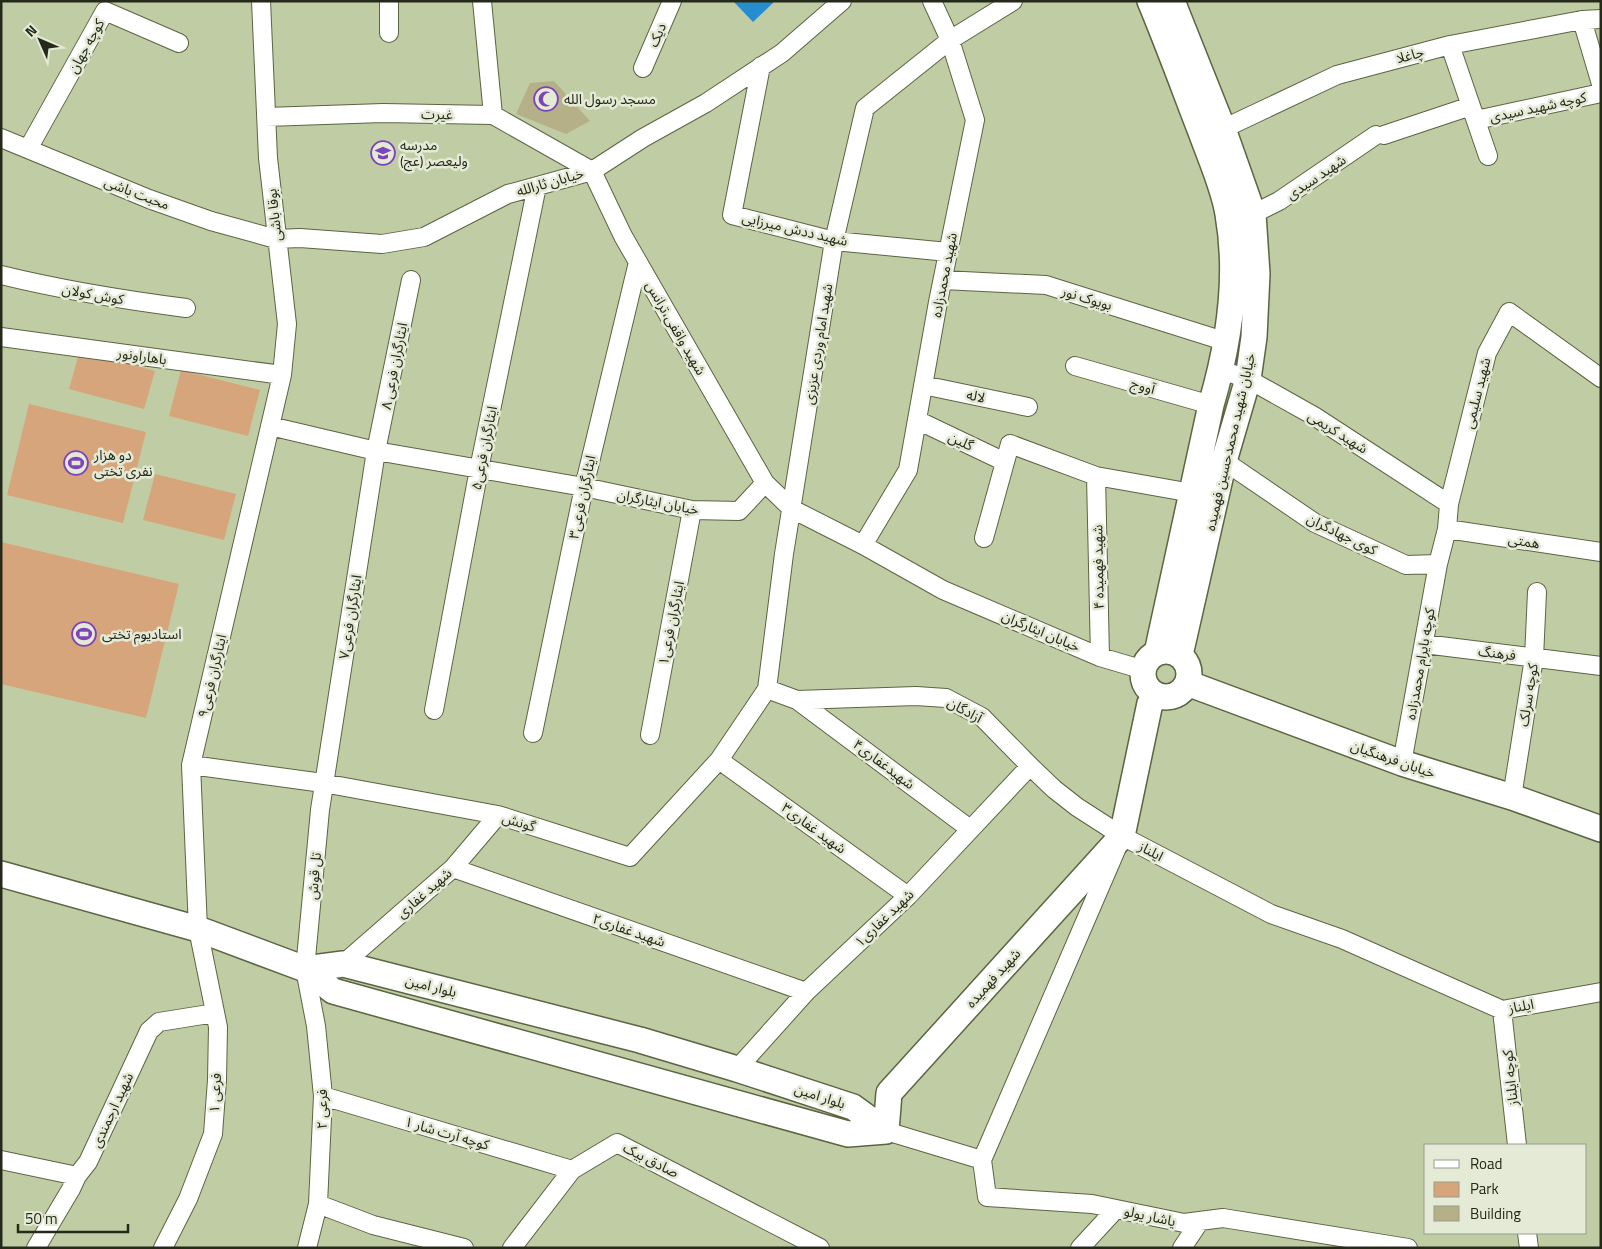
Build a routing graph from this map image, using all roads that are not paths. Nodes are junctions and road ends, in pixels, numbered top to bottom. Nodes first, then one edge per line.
1 (261, 1) edge
2 (390, 1) edge
3 (482, 1) edge
4 (672, 1) edge
5 (842, 1) edge
6 (932, 1) edge
7 (1013, 1) edge
8 (1150, 1) edge
9 (1172, 1) edge
10 (1601, 19) edge
11 (1582, 20) junction
12 (389, 34) dead end
13 (950, 40) junction
14 (179, 43) dead end
15 (1450, 45) junction
16 (761, 66) junction
17 (643, 68) dead end
18 (1601, 84) edge
19 (1601, 93) edge
20 (1473, 113) junction
21 (493, 115) junction
22 (266, 117) junction
23 (1229, 126) dead end
24 (1, 138) edge
25 (28, 149) junction
26 (1488, 156) dead end
27 (592, 170) junction
28 (537, 186) junction
29 (1253, 214) junction
30 (276, 239) junction
31 (834, 241) junction
32 (948, 252) junction
33 (638, 262) junction
34 (1, 275) edge
35 (411, 280) dead end
36 (943, 280) junction
37 (186, 308) dead end
38 (1, 336) edge
39 (1227, 342) junction
40 (1075, 366) dead end
41 (1222, 370) junction
42 (282, 375) junction
43 (1601, 378) edge
44 (1248, 379) junction
45 (923, 385) junction
46 (1211, 405) junction
47 (1028, 407) dead end
48 (917, 420) junction
49 (270, 426) junction
50 (376, 452) junction
51 (1224, 461) junction
52 (1005, 462) junction
53 (479, 469) junction
54 (1096, 476) junction
55 (765, 483) junction
56 (584, 487) junction
57 (1192, 493) junction
58 (1449, 504) junction
59 (792, 509) junction
60 (692, 510) junction
61 (1446, 529) junction
62 (984, 538) dead end
63 (863, 545) junction
64 (1601, 552) edge
65 (1438, 564) junction
66 (1537, 592) dead end
67 (1424, 644) junction
68 (1100, 658) junction
69 (1534, 658) junction
70 (1160, 659) junction
71 (1601, 666) edge
72 (1187, 683) junction
73 (767, 690) junction
74 (1159, 696) junction
75 (798, 700) junction
76 (434, 710) dead end
77 (533, 733) dead end
78 (650, 735) dead end
79 (719, 760) junction
80 (1402, 763) junction
81 (192, 765) junction
82 (1030, 766) junction
83 (323, 783) junction
84 (1512, 797) junction
85 (498, 816) junction
86 (970, 829) junction
87 (1601, 829) edge
88 (1122, 836) junction
89 (452, 868) junction
90 (1, 874) edge
91 (908, 896) junction
92 (198, 929) junction
93 (342, 964) junction
94 (306, 969) junction
95 (806, 992) junction
96 (1601, 992) edge
97 (1502, 1010) junction
98 (215, 1013) junction
99 (737, 1069) junction
100 (323, 1096) junction
101 (886, 1131) junction
102 (1517, 1144) edge
103 (1, 1160) edge
104 (982, 1160) junction
105 (572, 1170) junction
106 (77, 1176) junction
107 (318, 1204) junction
108 (1116, 1209) junction
109 (1200, 1221) junction
110 (1527, 1234) edge
111 (36, 1248) edge
112 (163, 1248) edge
113 (307, 1248) edge
114 (464, 1248) edge
115 (512, 1248) edge
116 (820, 1248) edge
117 (1080, 1248) edge
118 (1182, 1248) edge
119 (1408, 1248) edge
120 (1529, 1248) edge

1 - 22 street, بوقا باشی
2 - 12 street
3 - 21 street
4 - 17 street, دیک
5 - 16 street, خیابان ثارالله
6 - 13 street, شهید محمدزاده
7 - 13 street, شهید امام وردی عزیزی
8 - 39 main road, خیابان شهید محمدحسین فهمیده
9 - 29 main road, خیابان شهید محمدحسین فهمیده
10 - 11 street, چاغلا
11 - 15 street, چاغلا
11 - 18 street
13 - 31 street, شهید امام وردی عزیزی
13 - 32 street, شهید محمدزاده
14 - 25 street, کوچه جهان
15 - 20 street
15 - 23 street, چاغلا
16 - 27 street, خیابان ثارالله
16 - 31 street, شهید ددش میرزایی
19 - 20 street, کوچه شهید سیدی
20 - 26 street
20 - 29 street, شهید سیدی
21 - 22 street, غیرت
21 - 27 street
22 - 30 street, بوقا باشی
24 - 25 street, محبت باشی
25 - 30 street, محبت باشی
27 - 28 street, خیابان ثارالله
27 - 33 street, شهید واقفی،ترانس
28 - 30 street, خیابان ثارالله
28 - 53 street, ایثارگران فرعی۵
29 - 44 main road, خیابان شهید محمدحسین فهمیده
30 - 42 street, بوقا باشی
31 - 32 street, شهید ددش میرزایی
31 - 59 street, شهید امام وردی عزیزی
32 - 36 street, شهید محمدزاده
33 - 55 street, شهید واقفی،ترانس
33 - 56 street, ایثارگران فرعی۳
34 - 37 street, کوش کولان
35 - 50 street, ایثارگران فرعی ۸
36 - 39 street, بویوک نور
36 - 45 street, شهید محمدزاده
38 - 42 street, باهاراونور
39 - 41 main road, خیابان شهید محمدحسین فهمیده
40 - 46 street, آووج
41 - 44 street, شهید کریمی
41 - 46 main road, خیابان شهید محمدحسین فهمیده
42 - 49 street, بوقا باشی
43 - 58 street, شهید سلیمی
44 - 51 main road, خیابان شهید محمدحسین فهمیده
44 - 58 street, شهید کریمی
45 - 47 street, لاله
45 - 48 street, شهید محمدزاده
46 - 57 main road, خیابان شهید محمدحسین فهمیده
48 - 52 street, گلین
48 - 63 street, شهید محمدزاده
49 - 50 street, خیابان ایثارگران
49 - 81 street, ایثارگران فرعی۹
50 - 53 street, خیابان ایثارگران
50 - 83 street, ایثارگران فرعی۷
51 - 65 street, کوی جهادگران
51 - 70 main road, خیابان شهید محمدحسین فهمیده
52 - 54 street
52 - 62 street
53 - 56 street, خیابان ایثارگران
53 - 76 street, ایثارگران فرعی۵
54 - 57 street
54 - 68 street, شهید فهمیده ۴
55 - 59 street, خیابان ایثارگران
55 - 60 street, خیابان ایثارگران
56 - 60 street, خیابان ایثارگران
56 - 77 street, ایثارگران فرعی۳
57 - 70 main road, خیابان شهید محمدحسین فهمیده
58 - 61 street, شهید سلیمی
59 - 63 street, خیابان ایثارگران
59 - 73 street, شهید امام وردی عزیزی
60 - 78 street, ایثارگران فرعی۱
61 - 64 street, همتی
61 - 65 street
63 - 68 street, خیابان ایثارگران
65 - 67 street, کوچه بایرام محمدزاده
66 - 69 street, کوچه سرلک
67 - 69 street, فرهنگ
67 - 80 street, کوچه بایرام محمدزاده
68 - 70 street, خیابان ایثارگران
69 - 71 street, فرهنگ
69 - 84 street, کوچه سرلک
70 - 72 main road
70 - 74 main road
72 - 74 main road
72 - 80 main road, خیابان فرهنگیان
73 - 75 street, آزادگان
73 - 79 street, گونش
74 - 88 main road
75 - 82 street, آزادگان
75 - 86 street, شهیدغفاری۴
79 - 85 street, گونش
79 - 91 street, شهید غفاری۳
80 - 84 main road, خیابان فرهنگیان
81 - 83 street, گونش
81 - 92 street, ایثارگران فرعی۹
82 - 86 street, شهید غفاری۱
82 - 88 street, آزادگان
83 - 85 street, گونش
83 - 94 street, تل قوش
84 - 87 main road, خیابان فرهنگیان
85 - 89 street, شهید غفاری
86 - 91 street, شهید غفاری۱
88 - 97 street, ایلناز
88 - 101 main road, شهید فهمیده
88 - 104 street, ایلناز
89 - 93 street, شهید غفاری
89 - 95 street, شهید غفاری۲
90 - 92 main road, بلوار امین
91 - 95 street, شهید غفاری۱
92 - 94 main road, بلوار امین
92 - 98 street, فرعی ۱
93 - 94 main road, بلوار امین
93 - 99 main road, بلوار امین
94 - 100 street, فرعی ۲
94 - 101 main road, بلوار امین
95 - 99 street, شهید غفاری۱
96 - 97 street, ایلناز
97 - 102 street, کوچه ایلناز
98 - 106 street, شهید ارجمندی
98 - 112 street, فرعی ۱
99 - 101 main road, بلوار امین
100 - 105 street, کوچه آرت شار ۱
100 - 107 street, فرعی ۲
101 - 104 street
103 - 106 street
104 - 108 street, یاشار یولو
105 - 115 street, صادق بیک
105 - 116 street, صادق بیک
106 - 111 street, شهید ارجمندی
107 - 113 street, فرعی ۲
107 - 114 street
108 - 109 street, یاشار یولو
108 - 117 street
109 - 118 street
109 - 119 street, یاشار یولو
110 - 120 street

